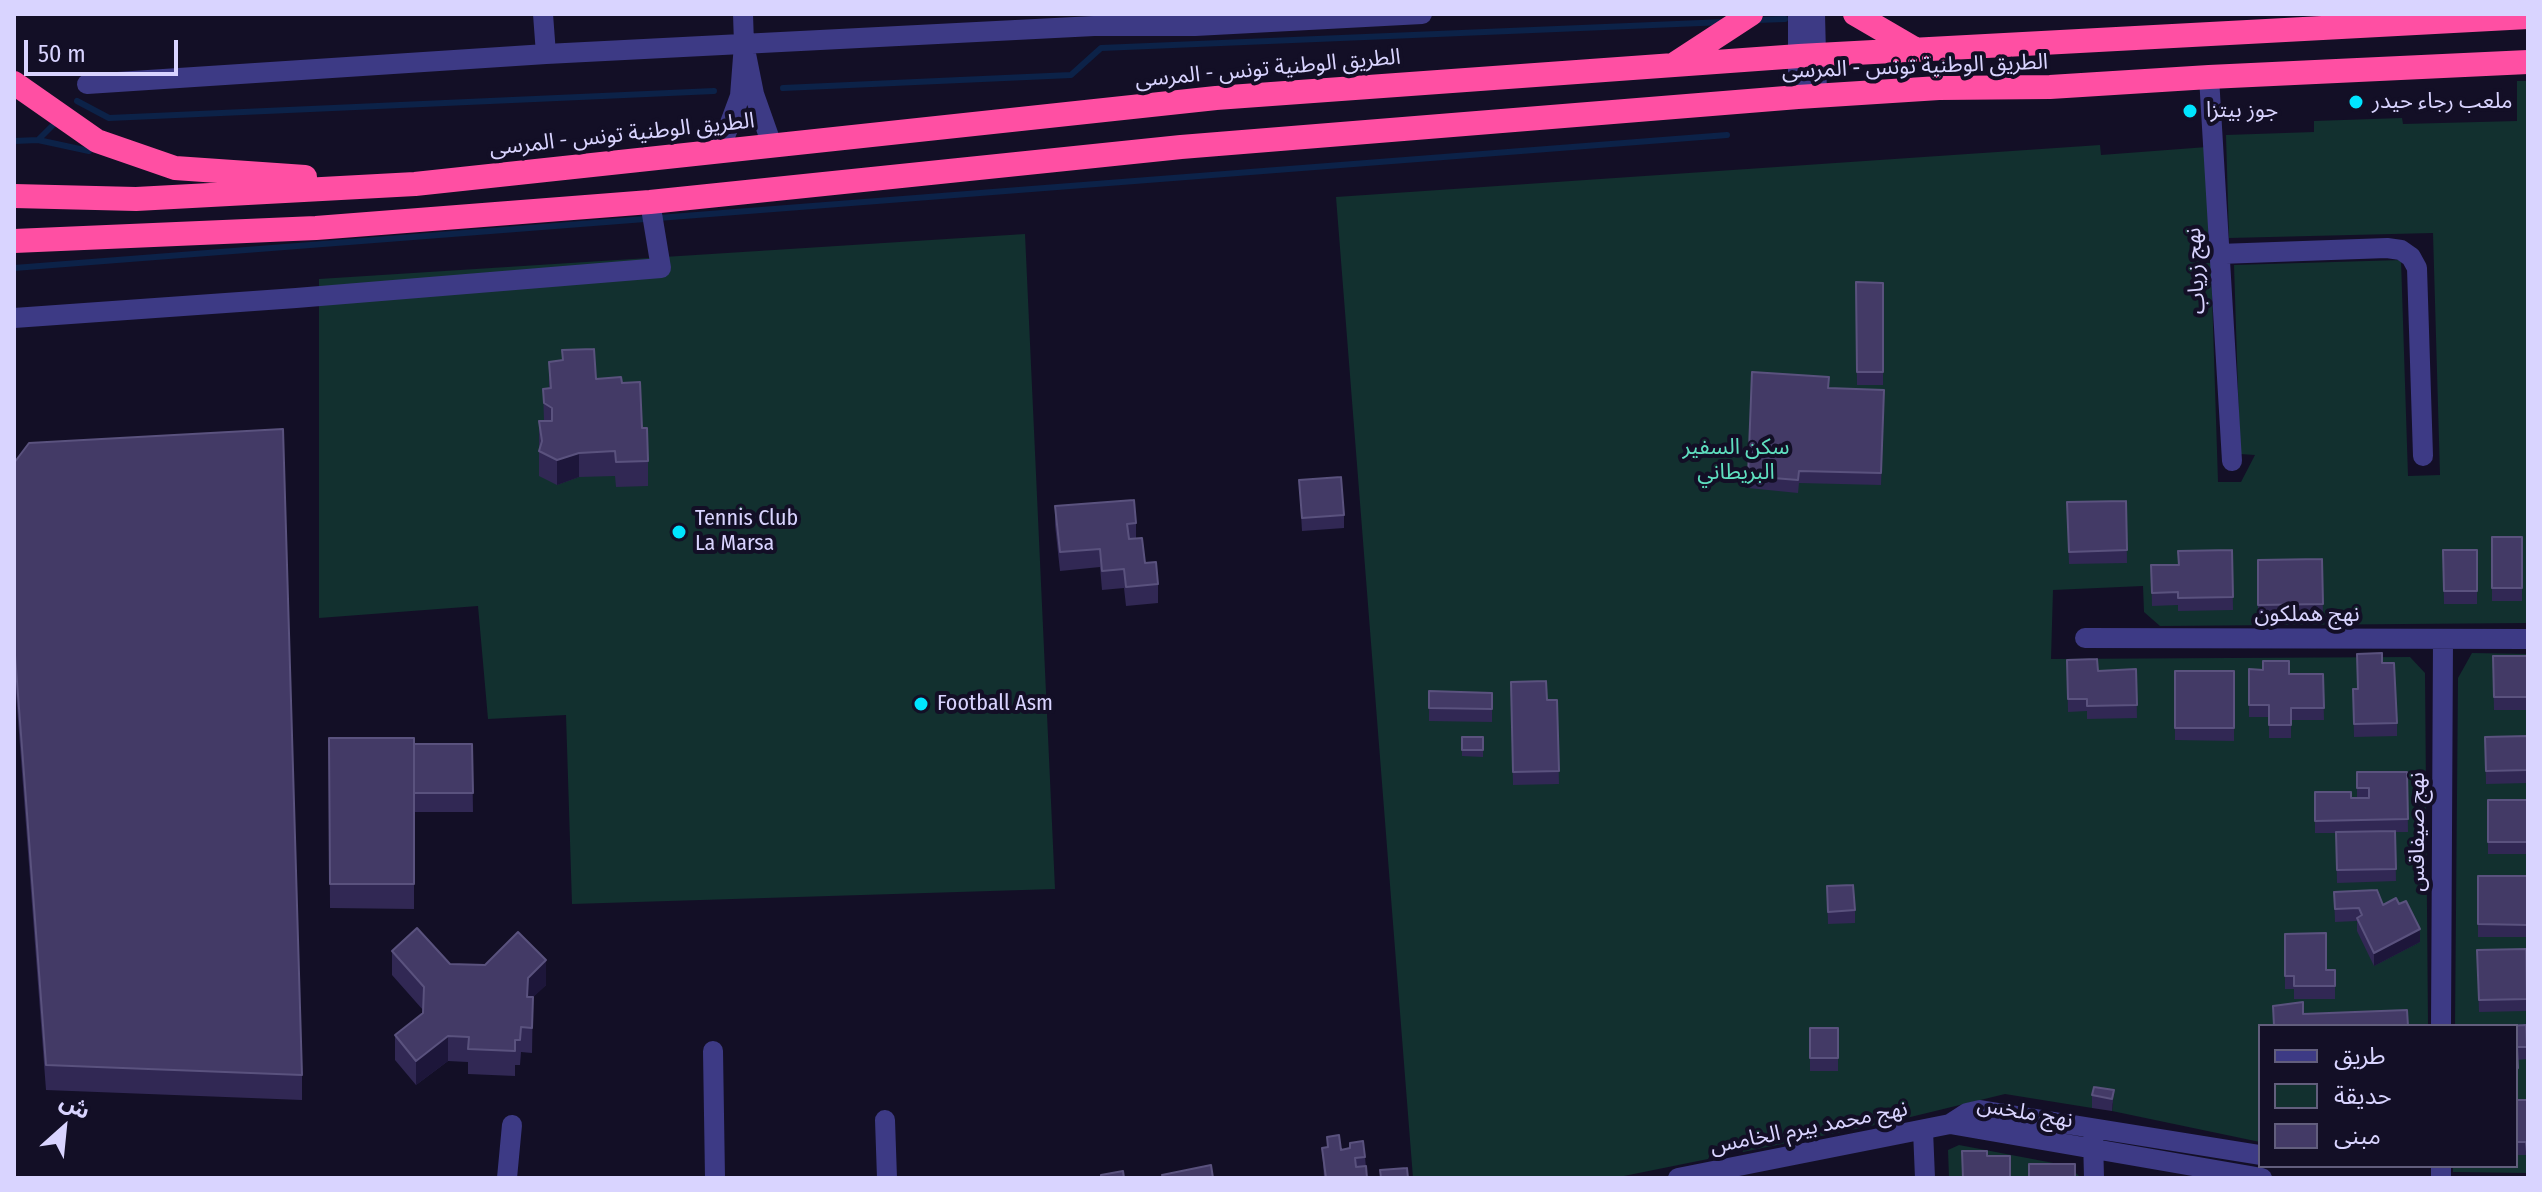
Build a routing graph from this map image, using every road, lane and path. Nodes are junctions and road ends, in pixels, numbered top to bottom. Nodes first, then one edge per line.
1 (543, 14) edge
2 (743, 14) edge
3 (1422, 14) edge
4 (1751, 14) edge
5 (1798, 14) edge
6 (1815, 14) edge
7 (1855, 14) edge
8 (2528, 17) edge
9 (1098, 20) edge
10 (1200, 20) edge
11 (744, 44) junction
12 (1917, 50) junction
13 (546, 54) junction
14 (1808, 55) junction
15 (2528, 62) edge
16 (1674, 65) junction
17 (2209, 77) junction
18 (14, 83) edge
19 (87, 84) dead end
20 (1808, 96) junction
21 (772, 145) junction
22 (720, 150) junction
23 (415, 184) junction
24 (14, 196) edge
25 (650, 202) junction
26 (14, 241) edge
27 (41, 241) junction
28 (14, 250) edge
29 (2219, 254) junction
30 (14, 318) edge
31 (2423, 456) dead end
32 (2232, 461) dead end
33 (2085, 638) dead end
34 (2443, 639) junction
35 (2528, 639) edge
36 (2441, 1024) edge
37 (713, 1051) dead end
38 (885, 1120) dead end
39 (1950, 1124) joint
40 (512, 1125) dead end
41 (1923, 1130) junction
42 (2093, 1140) junction
43 (2258, 1155) edge
44 (507, 1178) edge
45 (715, 1178) edge
46 (887, 1178) edge
47 (1678, 1178) edge
48 (1925, 1178) edge
49 (2094, 1178) edge
50 (2265, 1178) edge

1 - 13 street
2 - 11 street
3 - 10 street
4 - 16 highway
5 - 14 street
6 - 14 street
7 - 12 highway
8 - 12 highway, الطريق الوطنية تونس - المرسى
9 - 10 street
9 - 11 street
11 - 13 street
11 - 21 street
11 - 22 street
12 - 14 highway, الطريق الوطنية تونس - المرسى
13 - 19 street
14 - 16 highway, الطريق الوطنية تونس - المرسى
14 - 20 street
15 - 17 highway, الطريق الوطنية تونس - المرسى
16 - 21 highway, الطريق الوطنية تونس - المرسى
17 - 20 highway, الطريق الوطنية تونس - المرسى
17 - 29 street, نهج زرياب
18 - 23 highway
20 - 25 highway, الطريق الوطنية تونس - المرسى
21 - 22 highway, الطريق الوطنية تونس - المرسى
22 - 23 highway, الطريق الوطنية تونس - المرسى
23 - 24 highway, الطريق الوطنية تونس - المرسى
25 - 27 highway, الطريق الوطنية تونس - المرسى
25 - 30 street
26 - 27 highway, الطريق الوطنية تونس - المرسى
27 - 28 highway
29 - 31 street
29 - 32 street, نهج زرياب
33 - 34 street, نهج هملكون
34 - 35 street, نهج هملكون
34 - 36 street, نهج صيفاقس
37 - 45 street
38 - 46 street
39 - 41 street, نهج محمد بيرم الخامس
39 - 42 street, نهج ملخس
40 - 44 street
41 - 47 street, نهج محمد بيرم الخامس
41 - 48 street
42 - 43 street, نهج ملخس
42 - 49 street
42 - 50 street, نهج ملخس

